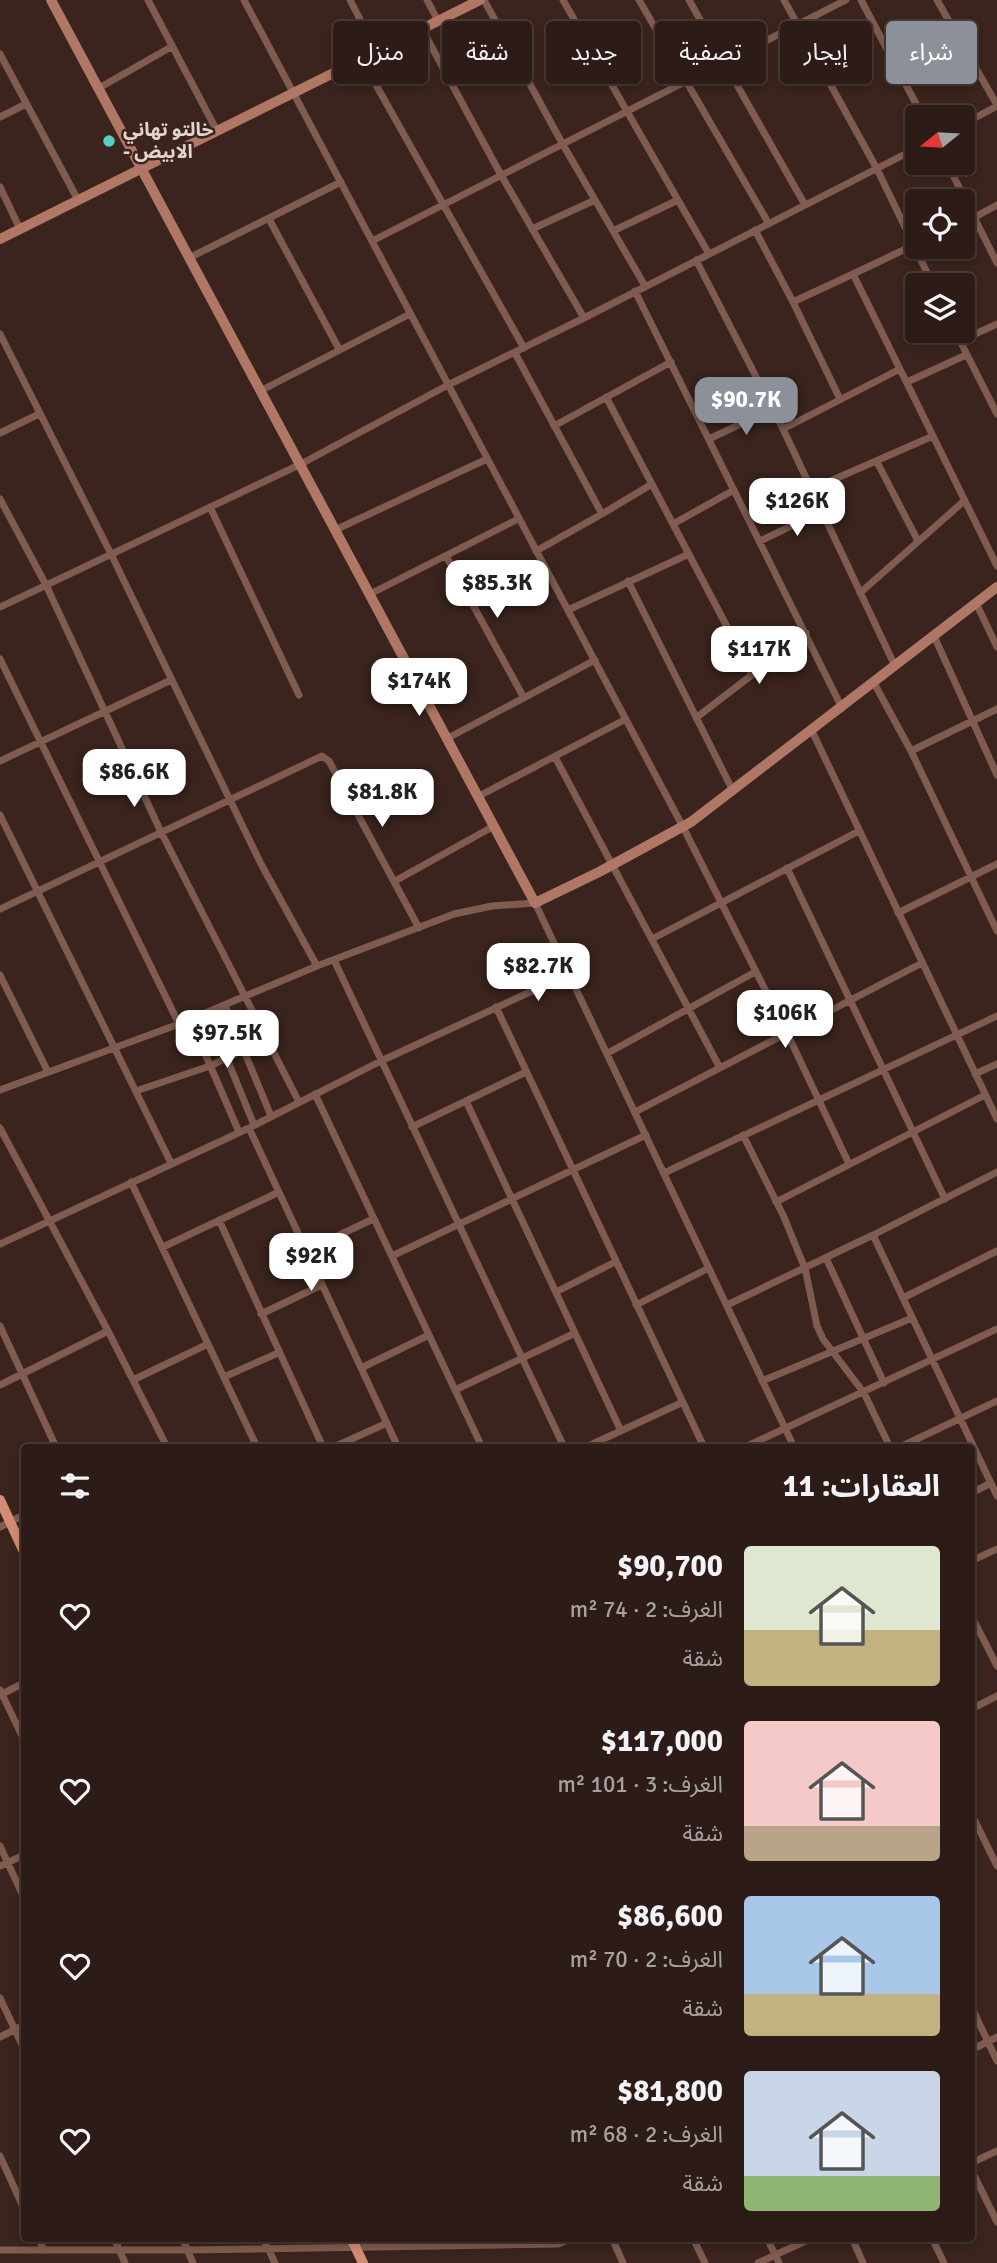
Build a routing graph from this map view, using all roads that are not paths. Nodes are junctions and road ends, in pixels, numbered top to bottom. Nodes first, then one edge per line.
1 (51, 0) edge
2 (148, 0) edge
3 (244, 0) edge
4 (350, 0) edge
5 (427, 0) edge
6 (482, 0) edge
7 (563, 0) edge
8 (639, 0) edge
9 (689, 0) edge
10 (784, 0) edge
11 (846, 0) edge
12 (861, 0) edge
13 (937, 0) edge
14 (361, 21) edge
15 (439, 21) junction
16 (701, 21) edge
17 (796, 21) edge
18 (806, 21) edge
19 (428, 26) edge
20 (655, 27) edge
21 (428, 40) edge
22 (172, 47) junction
23 (0, 54) edge
24 (333, 74) edge
25 (376, 84) edge
26 (679, 84) edge
27 (689, 84) edge
28 (738, 84) edge
29 (830, 84) edge
30 (99, 88) junction
31 (294, 94) junction
32 (26, 104) junction
33 (917, 105) edge
34 (997, 106) edge
35 (628, 111) junction
36 (0, 117) edge
37 (975, 118) edge
38 (217, 131) junction
39 (562, 143) junction
40 (905, 154) edge
41 (141, 169) junction
42 (877, 169) junction
43 (501, 175) junction
44 (341, 182) junction
45 (0, 187) edge
46 (78, 200) junction
47 (595, 200) junction
48 (678, 200) junction
49 (444, 205) junction
50 (805, 205) junction
51 (997, 205) edge
52 (975, 217) joint
53 (269, 219) junction
54 (769, 224) junction
55 (905, 227) edge
56 (20, 229) junction
57 (532, 229) junction
58 (755, 230) junction
59 (613, 231) junction
60 (0, 239) edge
61 (372, 241) junction
62 (905, 249) edge
63 (709, 254) junction
64 (189, 258) junction
65 (696, 260) junction
66 (997, 263) edge
67 (853, 274) junction
68 (645, 286) junction
69 (635, 291) junction
70 (793, 302) junction
71 (410, 314) junction
72 (584, 318) junction
73 (997, 324) edge
74 (0, 334) edge
75 (975, 334) edge
76 (961, 343) edge
77 (524, 348) junction
78 (339, 349) junction
79 (515, 353) junction
80 (967, 355) junction
81 (671, 362) junction
82 (900, 369) junction
83 (907, 382) junction
84 (448, 385) junction
85 (260, 391) junction
86 (606, 397) junction
87 (840, 399) junction
88 (772, 409) junction
89 (39, 414) junction
90 (997, 414) edge
91 (554, 426) junction
92 (783, 429) junction
93 (0, 432) edge
94 (933, 436) junction
95 (709, 439) junction
96 (486, 458) junction
97 (877, 462) junction
98 (301, 464) junction
99 (652, 484) junction
100 (812, 489) junction
101 (733, 490) junction
102 (0, 499) edge
103 (964, 501) junction
104 (210, 507) junction
105 (822, 511) junction
106 (602, 514) junction
107 (518, 519) junction
108 (673, 524) junction
109 (335, 530) junction
110 (760, 541) junction
111 (918, 541) junction
112 (536, 551) junction
113 (111, 554) junction
114 (689, 554) junction
115 (446, 556) junction
116 (997, 566) edge
117 (628, 581) junction
118 (46, 586) junction
119 (997, 587) edge
120 (860, 593) junction
121 (370, 594) junction
122 (976, 603) junction
123 (0, 607) edge
124 (568, 610) junction
125 (806, 633) junction
126 (934, 636) junction
127 (997, 647) edge
128 (0, 659) edge
129 (596, 660) junction
130 (895, 666) junction
131 (752, 674) junction
132 (171, 680) junction
133 (874, 683) junction
134 (299, 695) dead end
135 (524, 698) junction
136 (842, 708) junction
137 (997, 709) edge
138 (103, 712) junction
139 (696, 718) junction
140 (626, 719) junction
141 (972, 721) junction
142 (812, 731) junction
143 (448, 738) junction
144 (41, 741) junction
145 (911, 751) junction
146 (555, 757) junction
147 (0, 761) edge
148 (997, 775) edge
149 (733, 792) junction
150 (479, 796) junction
151 (230, 799) junction
152 (0, 815) edge
153 (495, 825) junction
154 (683, 827) junction
155 (859, 831) junction
156 (161, 832) junction
157 (100, 861) junction
158 (997, 864) edge
159 (612, 865) junction
160 (788, 868) junction
161 (971, 877) junction
162 (395, 881) junction
163 (38, 891) junction
164 (535, 903) junction
165 (721, 903) junction
166 (0, 909) edge
167 (898, 913) junction
168 (419, 928) junction
169 (997, 931) edge
170 (652, 939) junction
171 (334, 960) junction
172 (922, 963) junction
173 (317, 966) junction
174 (755, 971) junction
175 (569, 974) junction
176 (0, 975) edge
177 (246, 998) junction
178 (849, 1000) junction
179 (225, 1005) junction
180 (496, 1007) junction
181 (688, 1008) junction
182 (208, 1012) junction
183 (997, 1016) edge
184 (190, 1019) junction
185 (179, 1024) junction
186 (787, 1033) junction
187 (956, 1035) junction
188 (267, 1038) junction
189 (115, 1047) junction
190 (245, 1050) junction
191 (607, 1053) junction
192 (227, 1059) junction
193 (381, 1061) junction
194 (997, 1064) edge
195 (210, 1066) junction
196 (720, 1068) junction
197 (882, 1069) junction
198 (48, 1072) junction
199 (526, 1072) junction
200 (975, 1074) junction
201 (0, 1090) edge
202 (136, 1091) junction
203 (315, 1094) junction
204 (985, 1095) junction
205 (819, 1100) junction
206 (466, 1101) junction
207 (299, 1102) junction
208 (635, 1112) junction
209 (271, 1116) junction
210 (997, 1119) edge
211 (252, 1126) junction
212 (412, 1127) junction
213 (0, 1128) edge
214 (239, 1132) junction
215 (913, 1132) junction
216 (646, 1135) junction
217 (743, 1135) junction
218 (171, 1163) junction
219 (849, 1164) junction
220 (572, 1170) junction
221 (997, 1172) edge
222 (664, 1173) junction
223 (131, 1182) junction
224 (279, 1192) junction
225 (512, 1198) junction
226 (945, 1199) junction
227 (776, 1202) junction
228 (373, 1219) junction
229 (219, 1220) junction
230 (51, 1222) junction
231 (457, 1225) junction
232 (873, 1235) junction
233 (0, 1244) edge
234 (163, 1247) junction
235 (306, 1251) junction
236 (997, 1251) edge
237 (392, 1256) junction
238 (826, 1258) junction
239 (615, 1262) junction
240 (709, 1268) junction
241 (804, 1268) junction
242 (323, 1285) junction
243 (556, 1292) junction
244 (902, 1298) junction
245 (636, 1305) junction
246 (727, 1306) junction
247 (261, 1314) junction
248 (912, 1318) junction
249 (0, 1326) edge
250 (997, 1329) edge
251 (108, 1331) junction
252 (575, 1333) junction
253 (429, 1335) junction
254 (864, 1339) junction
255 (208, 1344) junction
256 (278, 1353) junction
257 (831, 1353) junction
258 (521, 1359) junction
259 (932, 1360) junction
260 (361, 1368) junction
261 (23, 1374) junction
262 (224, 1377) junction
263 (133, 1380) junction
264 (762, 1381) junction
265 (884, 1383) junction
266 (0, 1385) edge
267 (455, 1390) junction
268 (864, 1392) junction
269 (682, 1402) junction
270 (997, 1402) edge
271 (960, 1419) junction
272 (387, 1423) junction
273 (785, 1428) junction
274 (621, 1430) junction
275 (55, 1444) edge
276 (165, 1444) edge
277 (256, 1444) edge
278 (322, 1444) edge
279 (341, 1444) edge
280 (397, 1444) edge
281 (481, 1444) edge
282 (563, 1444) edge
283 (592, 1444) edge
284 (703, 1444) edge
285 (751, 1444) edge
286 (793, 1444) edge
287 (889, 1444) edge
288 (906, 1444) edge
289 (972, 1444) edge
290 (975, 1450) edge
291 (991, 1483) junction
292 (975, 1491) edge
293 (997, 1496) edge
294 (0, 1500) edge
295 (21, 1516) edge
296 (5, 1524) edge
297 (21, 1548) edge
298 (997, 1549) edge
299 (975, 1559) edge
300 (975, 1623) edge
301 (997, 1666) edge
302 (21, 1684) edge
303 (1, 1693) edge
304 (997, 1696) edge
305 (975, 1707) edge
306 (21, 1735) edge
307 (975, 1821) edge
308 (981, 1833) junction
309 (975, 1835) edge
310 (0, 1846) edge
311 (21, 1856) edge
312 (996, 1863) edge
313 (4, 1864) edge
314 (21, 1893) edge
315 (0, 1998) edge
316 (975, 2014) edge
317 (21, 2026) edge
318 (15, 2029) junction
319 (0, 2037) edge
320 (997, 2037) edge
321 (21, 2042) edge
322 (988, 2042) junction
323 (975, 2048) edge
324 (997, 2062) edge
325 (997, 2151) edge
326 (0, 2156) edge
327 (975, 2161) edge
328 (975, 2177) edge
329 (21, 2202) edge
330 (997, 2222) edge
331 (40, 2242) edge
332 (116, 2242) edge
333 (184, 2242) edge
334 (265, 2242) edge
335 (434, 2242) edge
336 (536, 2242) edge
337 (614, 2242) edge
338 (695, 2242) edge
339 (769, 2242) edge
340 (805, 2242) edge
341 (854, 2242) edge
342 (934, 2242) edge
343 (353, 2243) edge
344 (436, 2247) junction
345 (269, 2249) junction
346 (0, 2250) edge
347 (44, 2250) junction
348 (187, 2250) junction
349 (120, 2251) junction
350 (777, 2259) edge
351 (125, 2263) edge
352 (193, 2263) edge
353 (275, 2263) edge
354 (363, 2263) edge
355 (623, 2263) edge
356 (705, 2263) edge
357 (758, 2263) edge
358 (863, 2263) edge
359 (944, 2263) edge

1 - 30 street
2 - 22 street
3 - 31 street
4 - 14 street
5 - 15 street
6 - 15 street
6 - 39 street
7 - 35 street
8 - 20 street
9 - 16 street
10 - 17 street
11 - 18 street
12 - 33 street
13 - 34 street
15 - 19 street
21 - 43 street
22 - 30 street
22 - 38 street
23 - 32 street
24 - 31 street
25 - 49 street
26 - 35 street
27 - 54 street
28 - 50 street
29 - 42 street
30 - 41 street
31 - 38 street
31 - 44 street
32 - 36 street
32 - 46 street
34 - 37 street
35 - 39 street
35 - 48 street
38 - 41 street
39 - 43 street
39 - 47 street
40 - 42 street
41 - 46 street
41 - 64 street
42 - 50 street
42 - 55 street
43 - 49 street
43 - 57 street
44 - 53 street
44 - 61 street
45 - 56 street
46 - 56 street
47 - 57 street
47 - 59 street
48 - 59 street
48 - 63 street
49 - 61 street
49 - 77 street
50 - 54 street
51 - 52 street
52 - 66 street
53 - 64 street
53 - 78 street
54 - 58 street
56 - 60 street
57 - 72 street
58 - 63 street
58 - 70 street
59 - 68 street
61 - 71 street
62 - 67 street
63 - 65 street
64 - 85 street
65 - 68 street
65 - 88 street
67 - 70 street
67 - 82 street
68 - 69 street
69 - 72 street
69 - 81 street
70 - 87 street
71 - 78 street
71 - 84 street
72 - 77 street
73 - 75 street
74 - 89 street
76 - 80 street
77 - 79 street
78 - 85 street
79 - 84 street
79 - 91 street
80 - 83 street
80 - 90 street
81 - 86 street
81 - 95 street
82 - 83 street
82 - 87 street
83 - 94 street
84 - 96 street
84 - 98 street
85 - 98 street
86 - 91 street
86 - 99 street
87 - 92 street
88 - 92 street
88 - 95 street
89 - 93 street
89 - 113 street
91 - 106 street
92 - 100 street
94 - 97 street
94 - 103 street
95 - 101 street
96 - 107 street
96 - 109 street
97 - 100 street
97 - 111 street
98 - 104 street
98 - 109 street
99 - 106 street
99 - 108 street
100 - 105 street
101 - 108 street
101 - 110 street
102 - 118 street
103 - 111 street
103 - 116 street
104 - 113 street
104 - 134 street
105 - 110 street
105 - 120 street
106 - 112 street
107 - 112 street
107 - 115 street
108 - 114 street
109 - 121 street
110 - 125 street
111 - 120 street
112 - 124 street
113 - 118 street
113 - 132 street
114 - 117 street
114 - 131 street
115 - 121 street
115 - 135 street
117 - 124 street
117 - 139 street
118 - 123 street
118 - 138 street
119 - 122 street
120 - 130 street
121 - 143 street
122 - 126 street
122 - 127 street
124 - 129 street
125 - 131 street
125 - 136 street
126 - 130 street
126 - 141 street
128 - 144 street
129 - 135 street
129 - 140 street
130 - 133 street
131 - 139 street
132 - 138 street
132 - 151 street
133 - 136 street
133 - 145 street
135 - 143 street
136 - 142 street
137 - 141 street
138 - 144 street
138 - 156 street
139 - 149 street
140 - 146 street
140 - 154 street
141 - 145 street
141 - 148 street
142 - 149 street
142 - 155 street
143 - 150 street
144 - 147 street
144 - 157 street
145 - 161 street
146 - 150 street
146 - 159 street
149 - 154 street
150 - 153 street
151 - 156 street
151 - 162 street
151 - 173 street
152 - 163 street
153 - 162 street
153 - 164 street
154 - 159 street
154 - 165 street
155 - 160 street
155 - 167 street
156 - 157 street
156 - 177 street
157 - 163 street
157 - 185 street
158 - 161 street
159 - 164 street
159 - 170 street
160 - 165 street
160 - 178 street
161 - 167 street
161 - 169 street
162 - 168 street
163 - 166 street
163 - 189 street
164 - 168 street
164 - 175 street
165 - 170 street
165 - 174 street
167 - 172 street
168 - 171 street
170 - 181 street
171 - 173 street
171 - 193 street
172 - 178 street
172 - 187 street
173 - 177 street
174 - 181 street
174 - 186 street
175 - 180 street
175 - 191 street
176 - 198 street
177 - 179 street
177 - 188 street
178 - 186 street
178 - 197 street
179 - 182 street
179 - 190 street
180 - 193 street
180 - 199 street
181 - 191 street
181 - 196 street
182 - 184 street
182 - 192 street
183 - 187 street
184 - 185 street
184 - 195 street
185 - 189 street
186 - 196 street
186 - 205 street
187 - 197 street
187 - 200 street
188 - 190 street
188 - 207 street
189 - 198 street
189 - 202 street
190 - 192 street
190 - 209 street
191 - 208 street
192 - 195 street
192 - 211 street
193 - 203 street
193 - 212 street
194 - 200 street
195 - 202 street
195 - 214 street
196 - 208 street
197 - 205 street
197 - 215 street
198 - 201 street
199 - 206 street
199 - 220 street
200 - 204 street
202 - 218 street
203 - 207 street
203 - 228 street
204 - 210 street
204 - 215 street
205 - 217 street
205 - 219 street
206 - 212 street
206 - 225 street
207 - 209 street
208 - 216 street
209 - 211 street
211 - 214 street
211 - 224 street
212 - 231 street
213 - 230 street
214 - 218 street
215 - 219 street
215 - 226 street
216 - 220 street
216 - 222 street
217 - 222 street
217 - 227 street
218 - 223 street
219 - 227 street
220 - 225 street
220 - 239 street
221 - 226 street
222 - 240 street
223 - 230 street
223 - 234 street
224 - 229 street
224 - 235 street
225 - 231 street
225 - 243 street
226 - 232 street
227 - 241 street
228 - 235 street
228 - 237 street
229 - 234 street
229 - 247 street
230 - 233 street
230 - 251 street
231 - 237 street
231 - 258 street
232 - 238 street
232 - 244 street
234 - 255 street
235 - 242 street
236 - 244 street
237 - 253 street
238 - 241 street
238 - 254 street
239 - 243 street
239 - 245 street
240 - 245 street
240 - 246 street
241 - 246 street
241 - 257 street
242 - 247 street
242 - 260 street
243 - 252 street
244 - 248 street
245 - 269 street
246 - 264 street
247 - 256 street
248 - 254 street
248 - 259 street
249 - 261 street
250 - 259 street
251 - 261 street
251 - 263 street
252 - 258 street
252 - 274 street
253 - 260 street
253 - 267 street
254 - 257 street
254 - 265 street
255 - 262 street
255 - 263 street
256 - 262 street
256 - 278 street
257 - 264 street
257 - 268 street
258 - 267 street
258 - 282 street
259 - 265 street
259 - 271 street
260 - 272 street
261 - 266 street
261 - 275 street
262 - 277 street
263 - 276 street
264 - 273 street
265 - 268 street
267 - 281 street
268 - 273 street
268 - 287 street
269 - 274 street
269 - 284 street
270 - 271 street
271 - 288 street
271 - 289 street
272 - 279 street
272 - 280 street
273 - 285 street
273 - 286 street
274 - 283 street
290 - 291 street
291 - 292 street
291 - 293 street
294 - 296 main road
295 - 296 street
296 - 297 main road
298 - 299 street
300 - 301 street
302 - 303 street
303 - 306 street
304 - 305 street
307 - 308 street
308 - 309 street
308 - 312 street
310 - 313 street
311 - 313 street
313 - 314 street
315 - 318 street
316 - 322 street
317 - 318 street
318 - 319 street
318 - 321 street
320 - 322 street
322 - 323 street
322 - 324 street
325 - 327 street
326 - 329 street
328 - 330 street
331 - 347 street
332 - 349 street
333 - 348 street
334 - 345 street
335 - 344 street
336 - 344 street
337 - 355 street
338 - 356 street
339 - 350 street
340 - 350 street
341 - 358 street
342 - 359 street
343 - 344 street
343 - 345 street
343 - 354 main road
345 - 348 street
345 - 353 street
346 - 347 street
347 - 349 street
348 - 349 street
348 - 352 street
349 - 351 street
350 - 357 street

